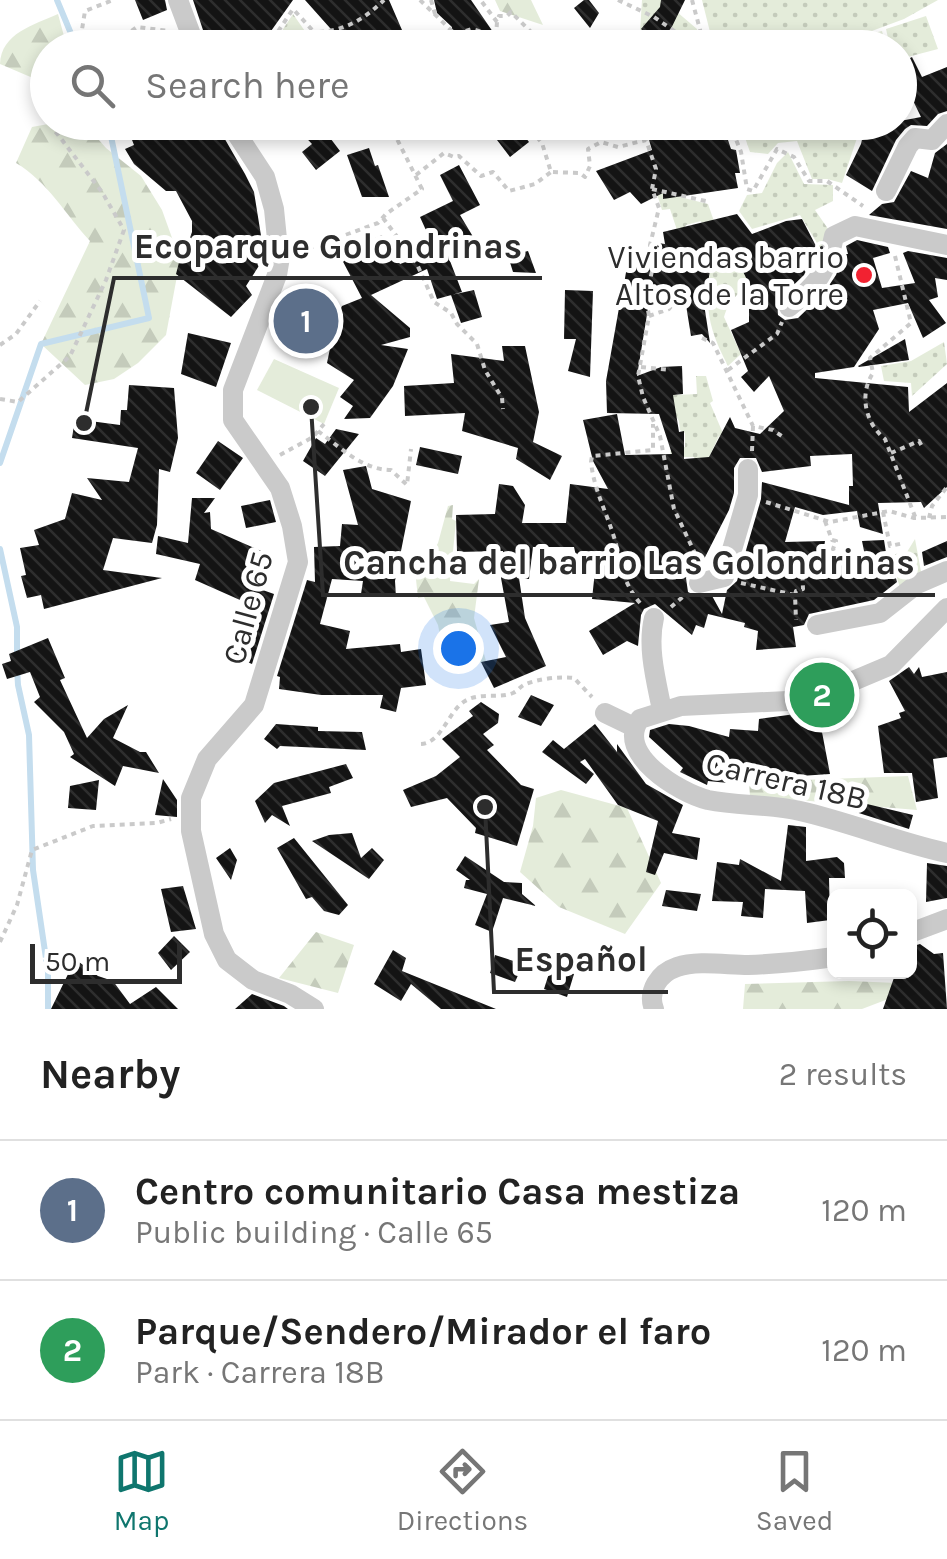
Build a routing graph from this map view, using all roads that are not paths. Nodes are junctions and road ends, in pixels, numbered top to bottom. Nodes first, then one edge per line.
1 (178, 0) edge
2 (189, 30) edge
3 (947, 124) edge
4 (917, 138) edge
5 (242, 140) edge
6 (914, 140) edge
7 (886, 191) dead end
8 (947, 245) edge
9 (788, 307) dead end
10 (748, 469) dead end
11 (947, 570) edge
12 (706, 582) road end
13 (947, 608) edge
14 (654, 621) road end
15 (817, 625) road end
16 (662, 710) junction
17 (604, 713) road end
18 (634, 727) junction
19 (947, 853) edge
20 (947, 920) edge
21 (917, 931) edge
22 (827, 958) edge
23 (652, 1004) edge
24 (314, 1009) edge

1 - 2 street
3 - 4 street
5 - 24 street, Calle 65
6 - 7 street
8 - 9 street
10 - 12 street
11 - 15 street
13 - 16 street, Carrera 18B
14 - 16 street
16 - 18 street, Carrera 18B
17 - 18 street
18 - 19 street, Carrera 18B
20 - 21 street
22 - 23 street

